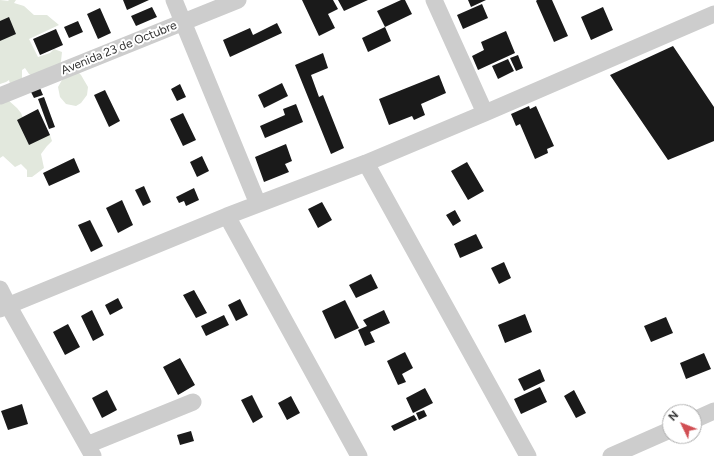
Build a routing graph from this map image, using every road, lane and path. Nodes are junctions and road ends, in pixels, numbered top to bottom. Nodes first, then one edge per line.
1 (174, 0) edge
2 (238, 0) edge
3 (434, 0) edge
4 (714, 14) edge
5 (184, 23) junction
6 (0, 96) edge
7 (485, 113) junction
8 (366, 163) junction
9 (258, 204) junction
10 (227, 216) junction
11 (0, 289) edge
12 (4, 307) edge
13 (193, 402) dead end
14 (714, 411) edge
15 (702, 416) edge
16 (662, 434) edge
17 (90, 450) edge
18 (359, 456) edge
19 (528, 456) edge
20 (611, 456) edge

1 - 5 street
2 - 5 street, Avenida 23 de Octubre
3 - 7 street
4 - 7 street
5 - 6 street, Avenida 23 de Octubre
5 - 9 street
7 - 8 street
8 - 9 street
8 - 19 street
9 - 10 street
10 - 12 street
10 - 18 street
11 - 12 street
12 - 17 street
13 - 17 street
14 - 15 street
16 - 20 street

